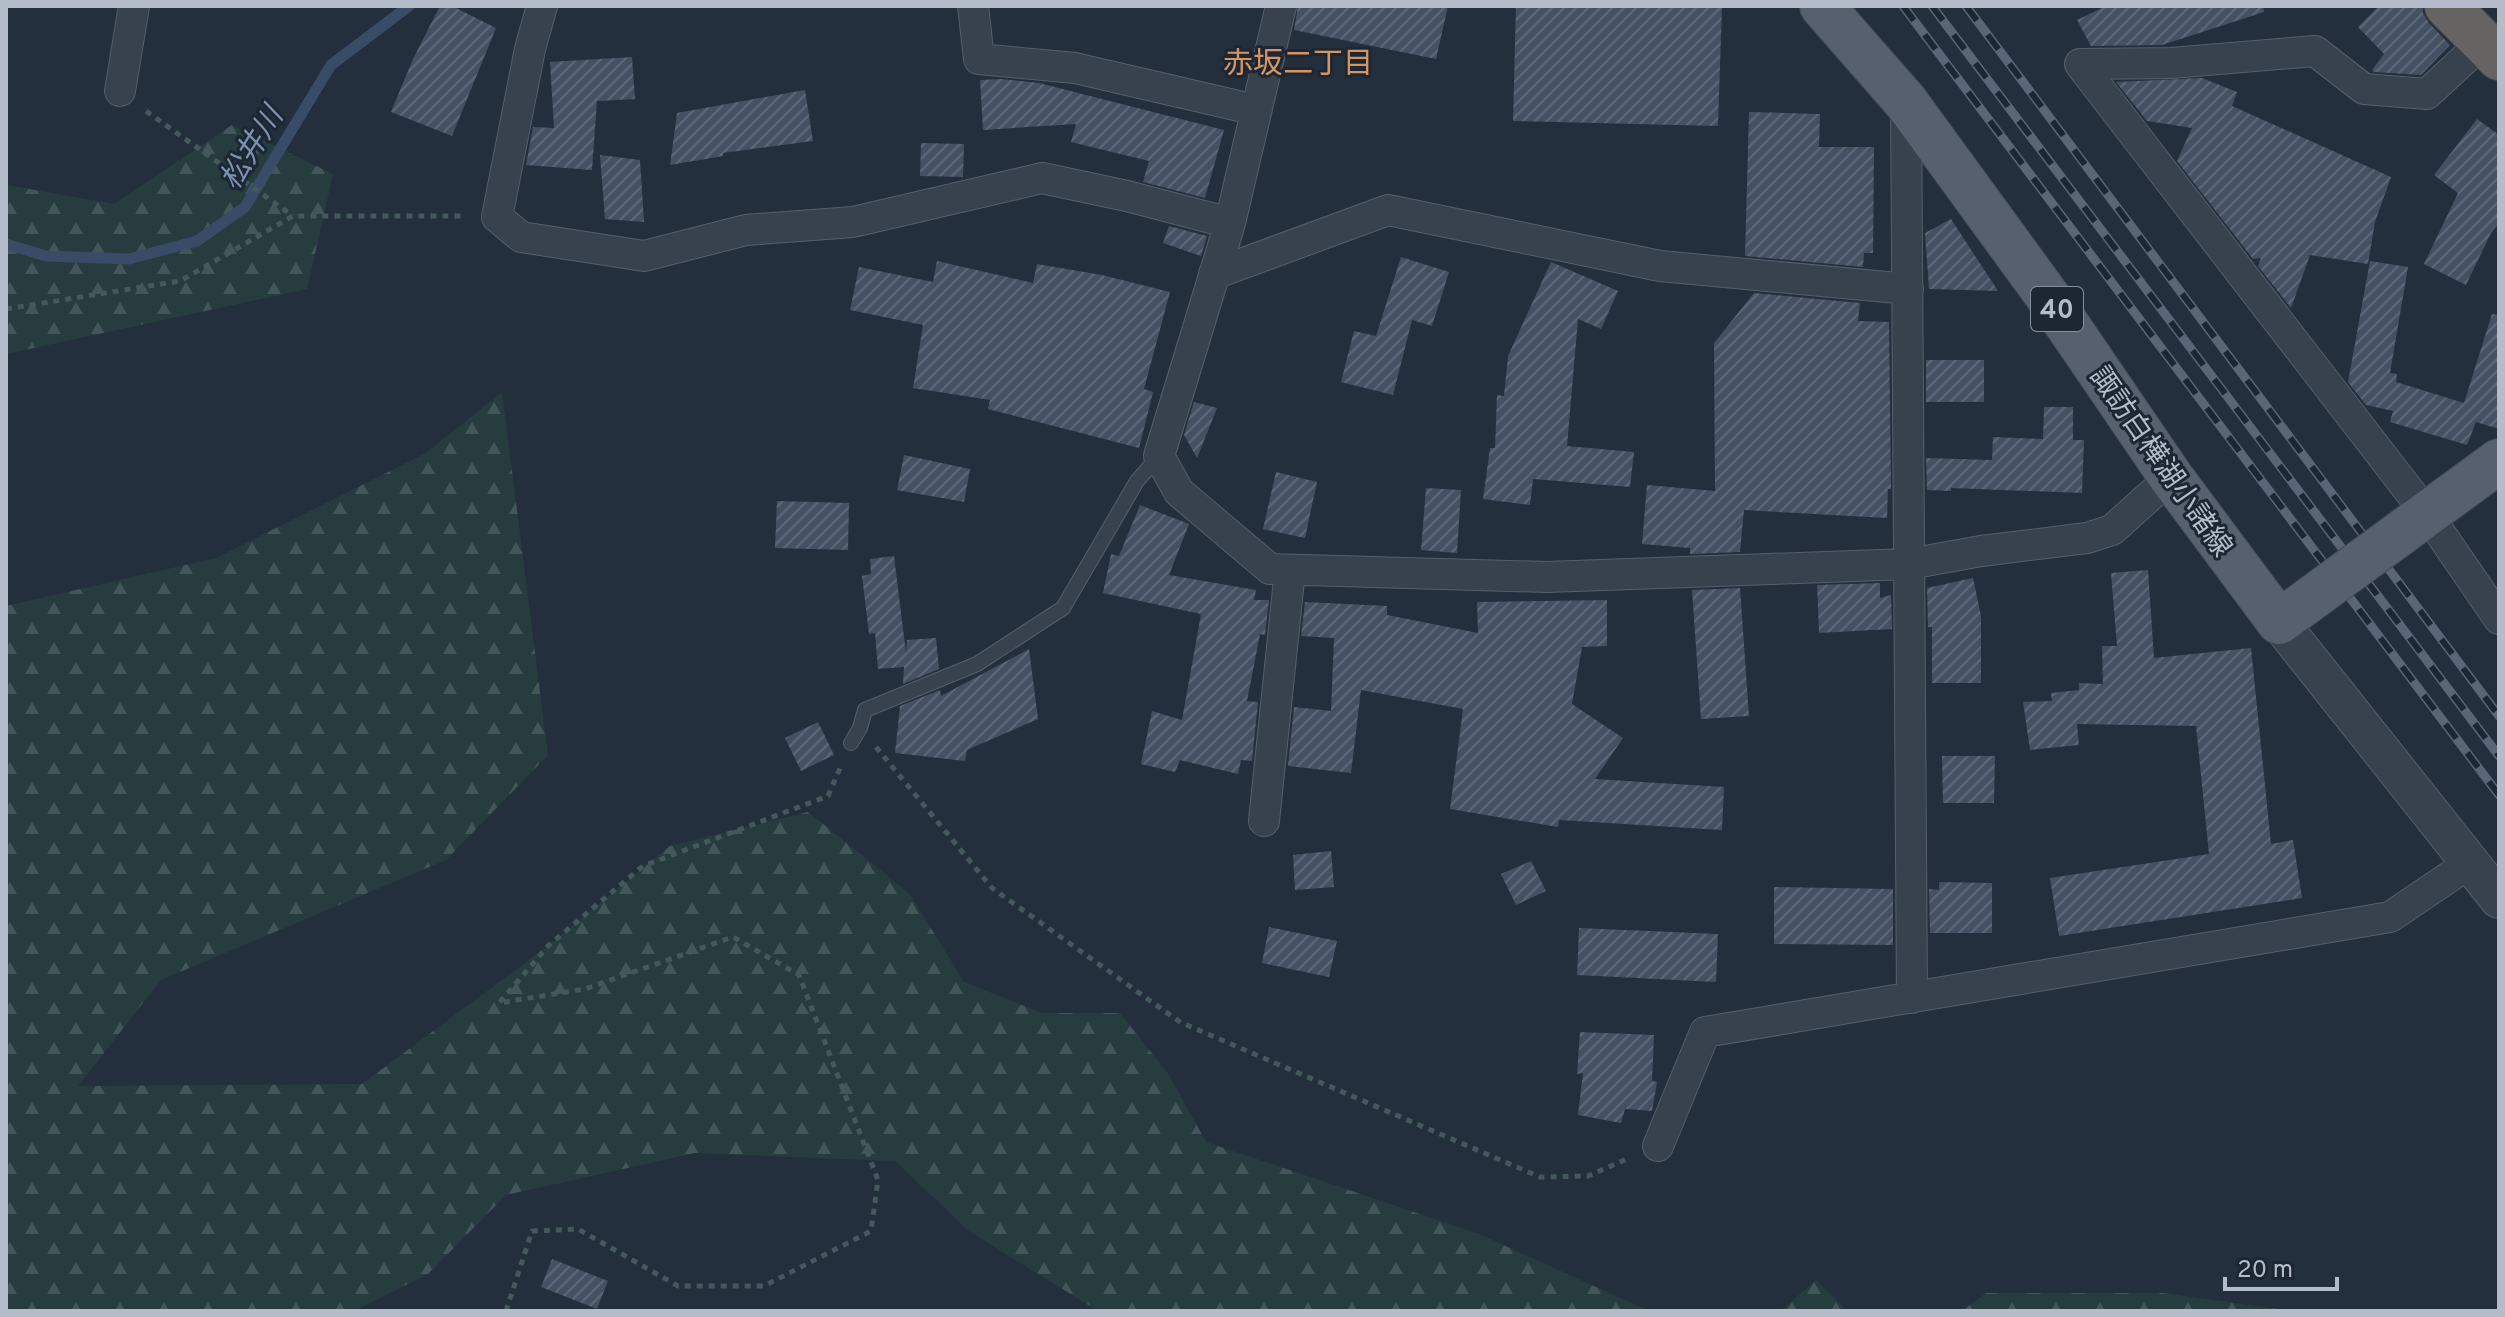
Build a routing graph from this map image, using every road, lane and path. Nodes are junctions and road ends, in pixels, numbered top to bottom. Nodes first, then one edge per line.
1 (134, 6) edge
2 (542, 6) edge
3 (973, 6) edge
4 (1281, 6) edge
5 (1822, 6) edge
6 (2447, 6) edge
7 (2491, 50) edge
8 (120, 91) joint
9 (1906, 102) junction
10 (1256, 110) junction
11 (293, 216) junction
12 (497, 217) junction
13 (1230, 223) junction
14 (1214, 274) junction
15 (1908, 289) junction
16 (6, 309) edge
17 (1159, 456) junction
18 (2499, 461) edge
19 (2171, 477) junction
20 (2422, 517) junction
21 (1909, 564) junction
22 (1290, 570) junction
23 (2292, 613) junction
24 (2499, 619) edge
25 (860, 728) junction
26 (851, 743) joint
27 (1264, 821) dead end
28 (2470, 863) junction
29 (2499, 899) edge
30 (1912, 998) junction
31 (1658, 1146) joint
32 (506, 1311) edge

1 - 8 street
2 - 12 street
3 - 10 street
4 - 10 street
5 - 9 main road, 諏訪白樺湖小諸線 / 40
6 - 7 highway
7 - 20 street
8 - 11 path
9 - 15 street
9 - 19 main road, 諏訪白樺湖小諸線 / 40
10 - 13 street
11 - 12 path
11 - 16 path
12 - 13 street
13 - 14 street
14 - 15 street
14 - 17 street
15 - 21 street
17 - 22 street
17 - 25 lane
18 - 20 main road
19 - 21 street
19 - 23 main road, 諏訪白樺湖小諸線 / 40
20 - 23 main road, bridge
20 - 24 street
21 - 22 street
21 - 30 street
22 - 27 street
23 - 28 street
25 - 26 lane
25 - 31 path
26 - 32 path
28 - 29 street
28 - 30 street
30 - 31 street

